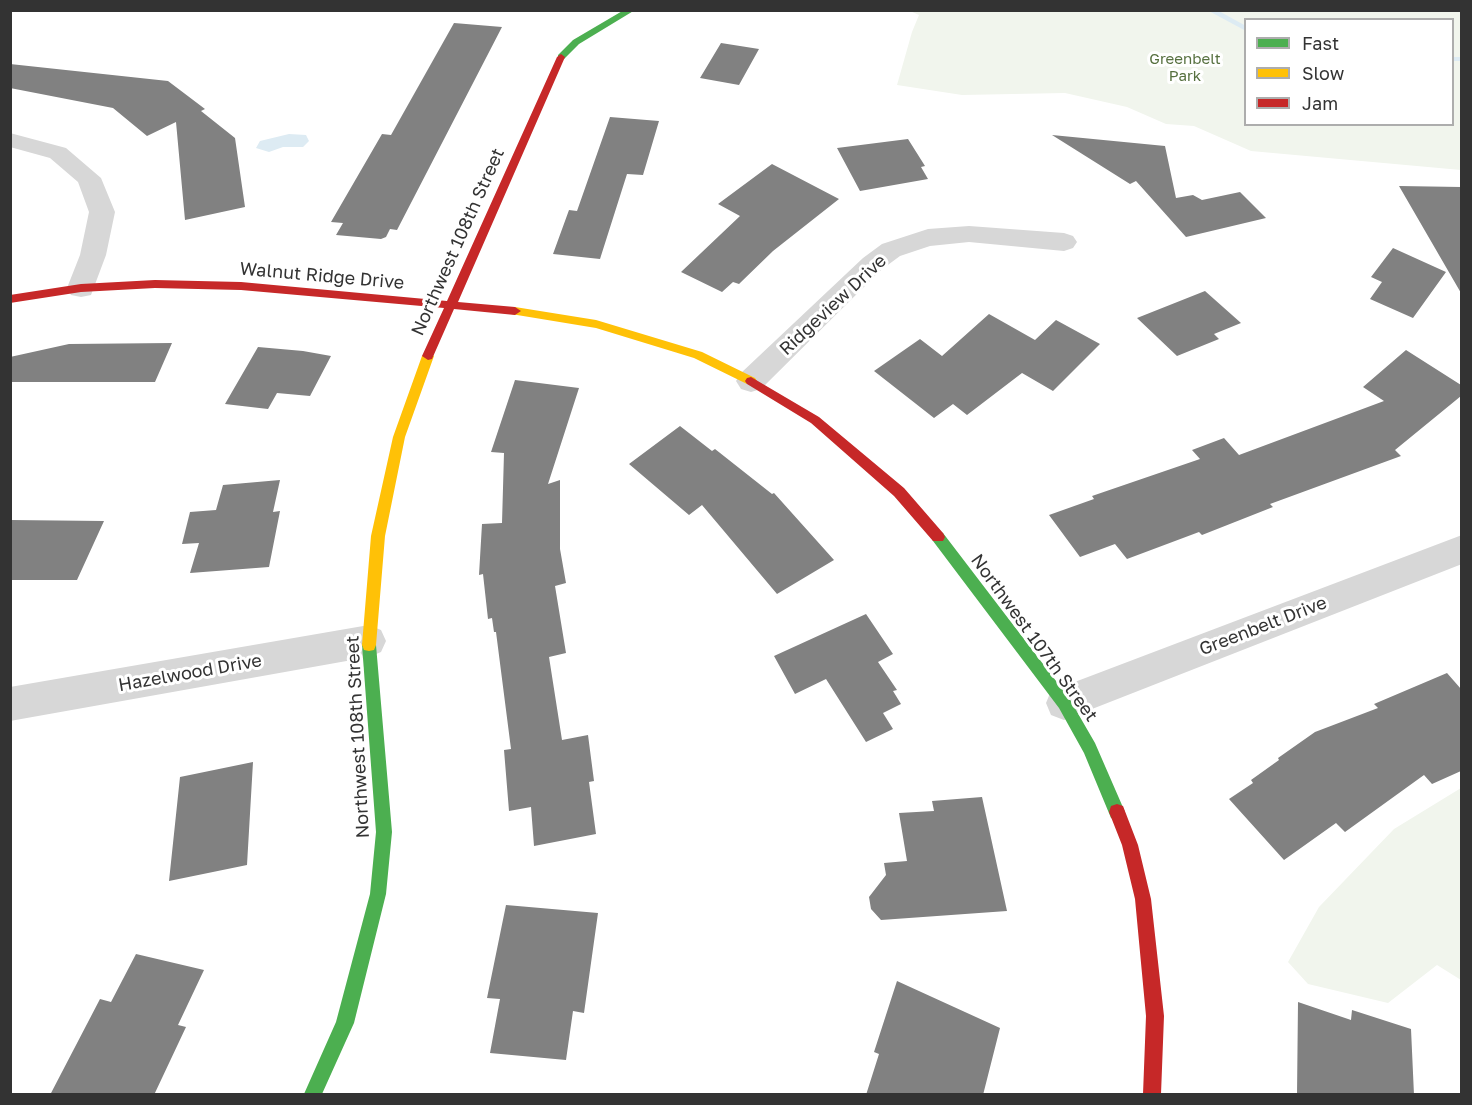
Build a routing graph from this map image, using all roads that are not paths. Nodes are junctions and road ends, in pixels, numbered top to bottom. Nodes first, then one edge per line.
1 (630, 10) edge
2 (10, 140) edge
3 (1064, 242) dead end
4 (81, 288) junction
5 (10, 299) edge
6 (451, 305) junction
7 (752, 381) junction
8 (878, 474) joint
9 (1461, 549) edge
10 (369, 641) junction
11 (1064, 703) junction
12 (10, 704) edge
13 (313, 1095) edge
14 (1152, 1095) edge

1 - 6 street, Northwest 108th Street
2 - 4 street
3 - 7 street, Ridgeview Drive
4 - 5 street, Walnut Ridge Drive
4 - 6 street, Walnut Ridge Drive
6 - 7 street, Walnut Ridge Drive
6 - 10 street, Northwest 108th Street
7 - 8 street, Walnut Ridge Drive
8 - 11 street, Northwest 107th Street
9 - 11 street, Greenbelt Drive
10 - 12 street, Hazelwood Drive
10 - 13 street, Northwest 108th Street
11 - 14 street, Northwest 107th Street

